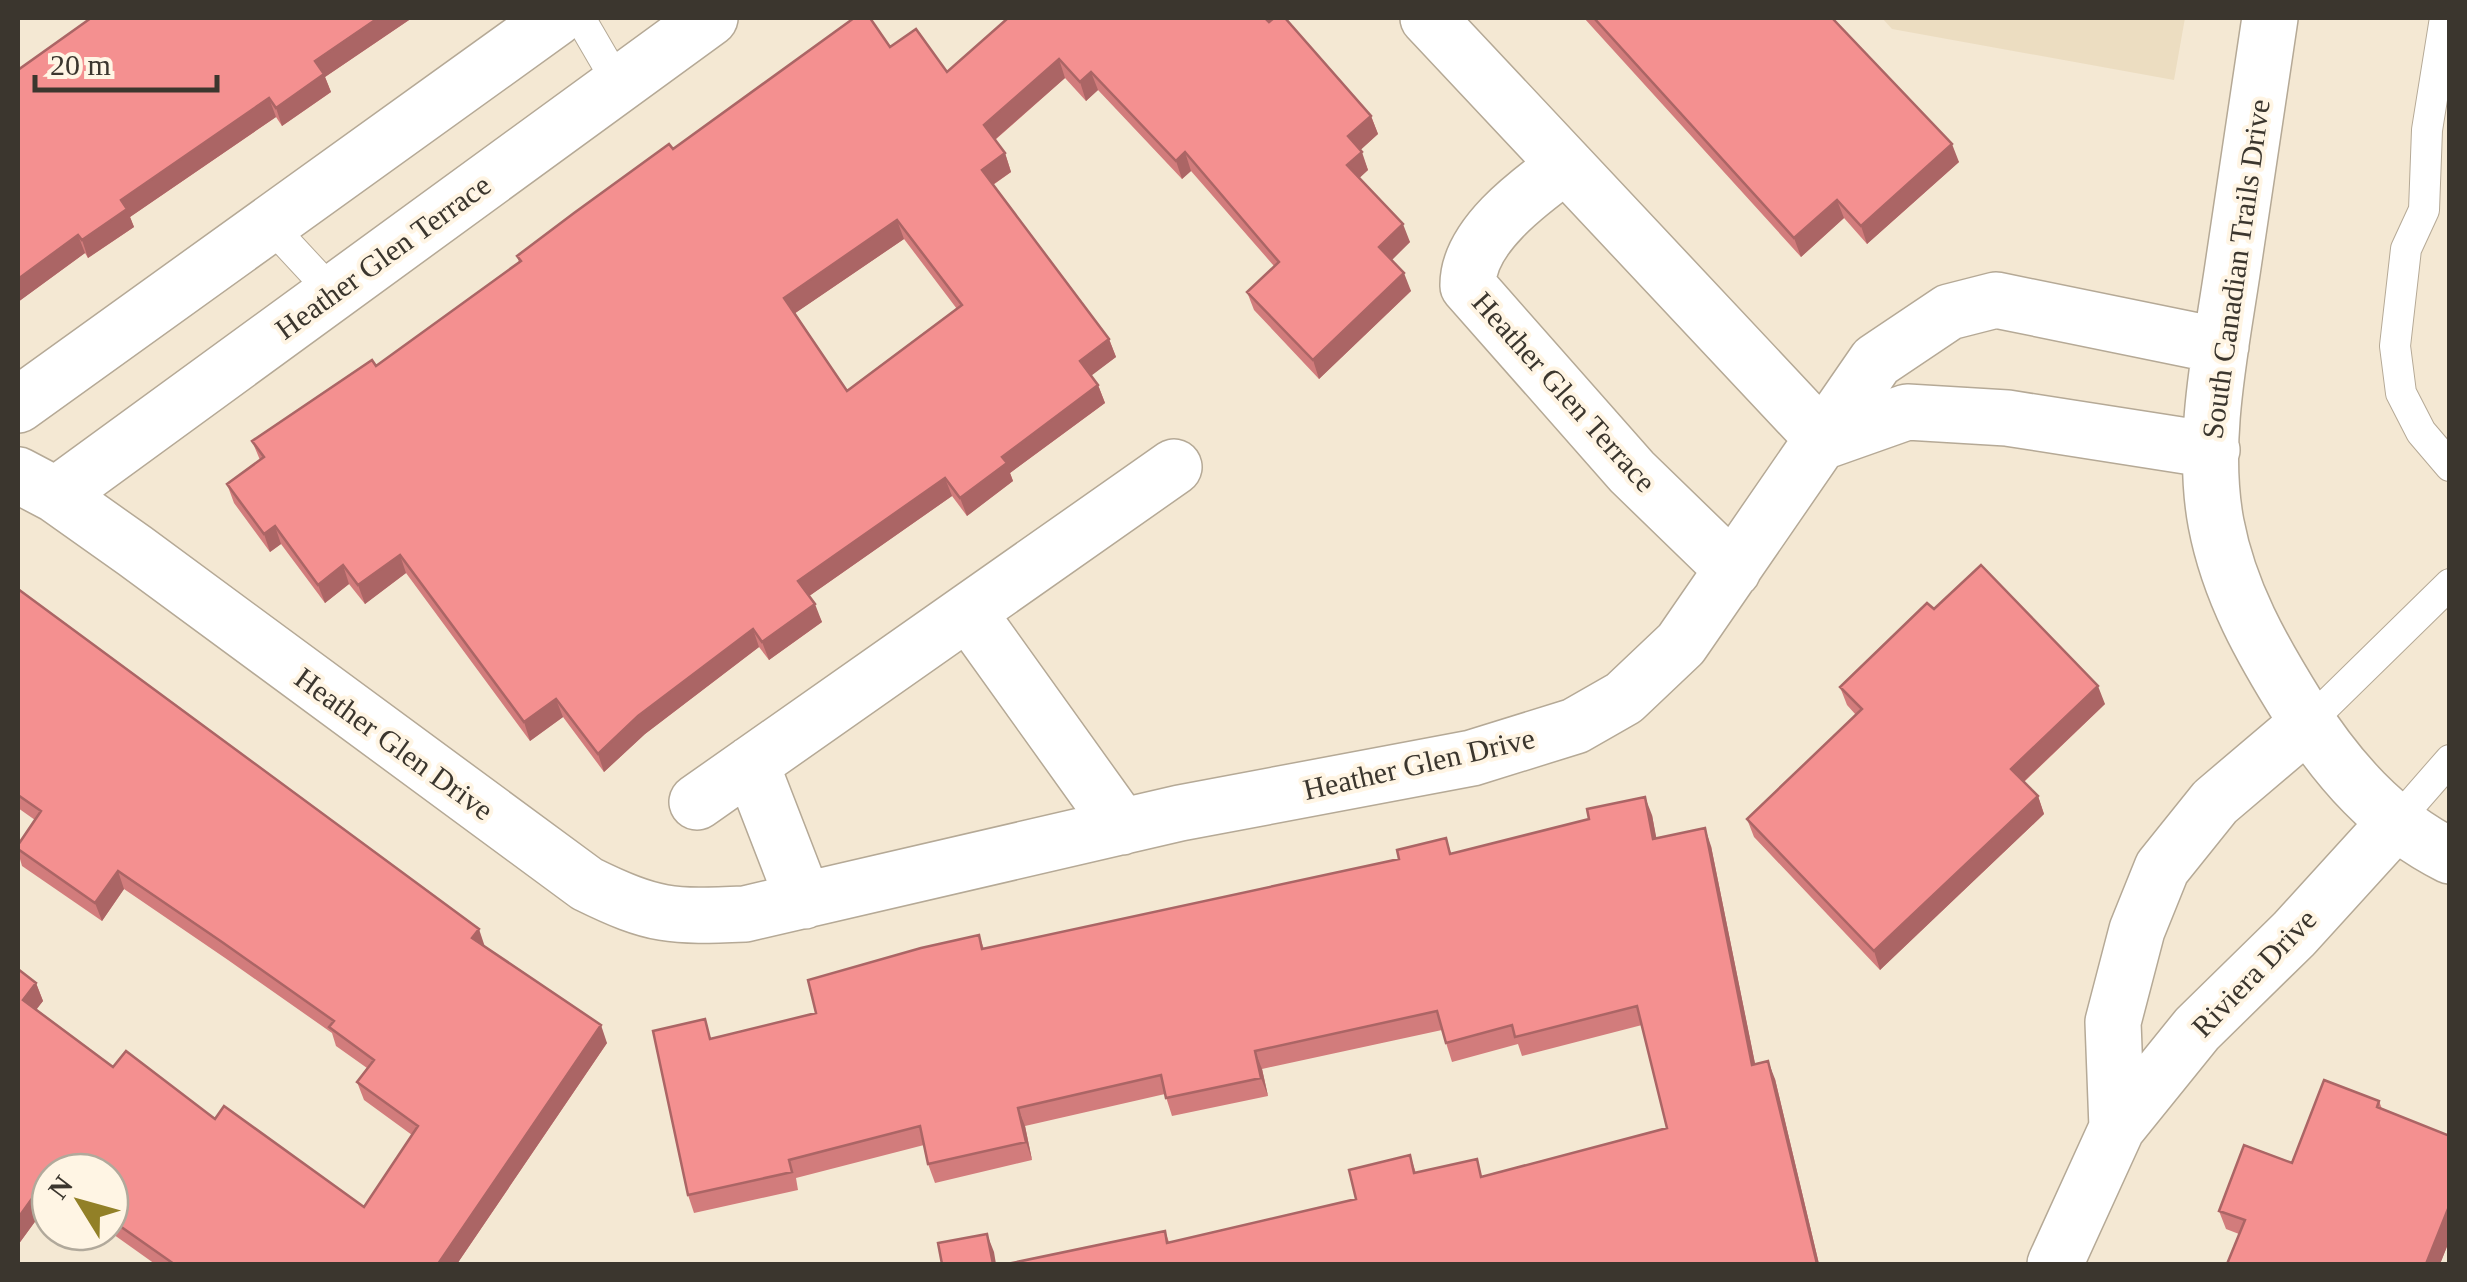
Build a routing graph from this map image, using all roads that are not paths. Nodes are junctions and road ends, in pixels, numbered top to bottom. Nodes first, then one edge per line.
1 (556, 18) edge
2 (580, 18) edge
3 (710, 18) edge
4 (1428, 18) edge
5 (2270, 18) edge
6 (2445, 18) edge
7 (619, 85) junction
8 (1566, 164) junction
9 (2436, 204) edge
10 (267, 222) junction
11 (333, 293) junction
12 (2221, 346) junction
13 (18, 405) edge
14 (1825, 441) junction
15 (2212, 450) junction
16 (2450, 466) edge
17 (1174, 468) dead end
18 (37, 485) edge
19 (1732, 570) junction
20 (2450, 584) edge
21 (968, 612) junction
22 (2308, 723) junction
23 (2450, 760) edge
24 (751, 764) junction
25 (697, 802) dead end
26 (2396, 823) junction
27 (1122, 827) junction
28 (2450, 856) edge
29 (804, 901) junction
30 (2117, 1128) junction
31 (2055, 1264) edge

1 - 10 street
2 - 7 lane
3 - 7 street, Heather Glen Terrace
4 - 8 street
5 - 12 street, South Canadian Trails Drive
6 - 9 lane
7 - 11 street, Heather Glen Terrace
8 - 14 street
8 - 19 street, Heather Glen Terrace
9 - 16 lane
10 - 11 lane
10 - 13 street
11 - 18 street, Heather Glen Terrace
12 - 14 street, Heather Glen Drive
12 - 15 street, South Canadian Trails Drive
14 - 15 street
14 - 19 street, Heather Glen Drive
15 - 22 street, South Canadian Trails Drive
17 - 21 street
18 - 29 street, Heather Glen Drive
19 - 27 street, Heather Glen Drive
20 - 22 lane
21 - 24 street
21 - 27 street
22 - 26 street, South Canadian Trails Drive
22 - 30 street, Riviera Drive
23 - 26 lane
24 - 25 street
24 - 29 street
26 - 28 street, South Canadian Trails Drive
26 - 30 street, Riviera Drive
27 - 29 street, Heather Glen Drive
30 - 31 street, Riviera Drive

